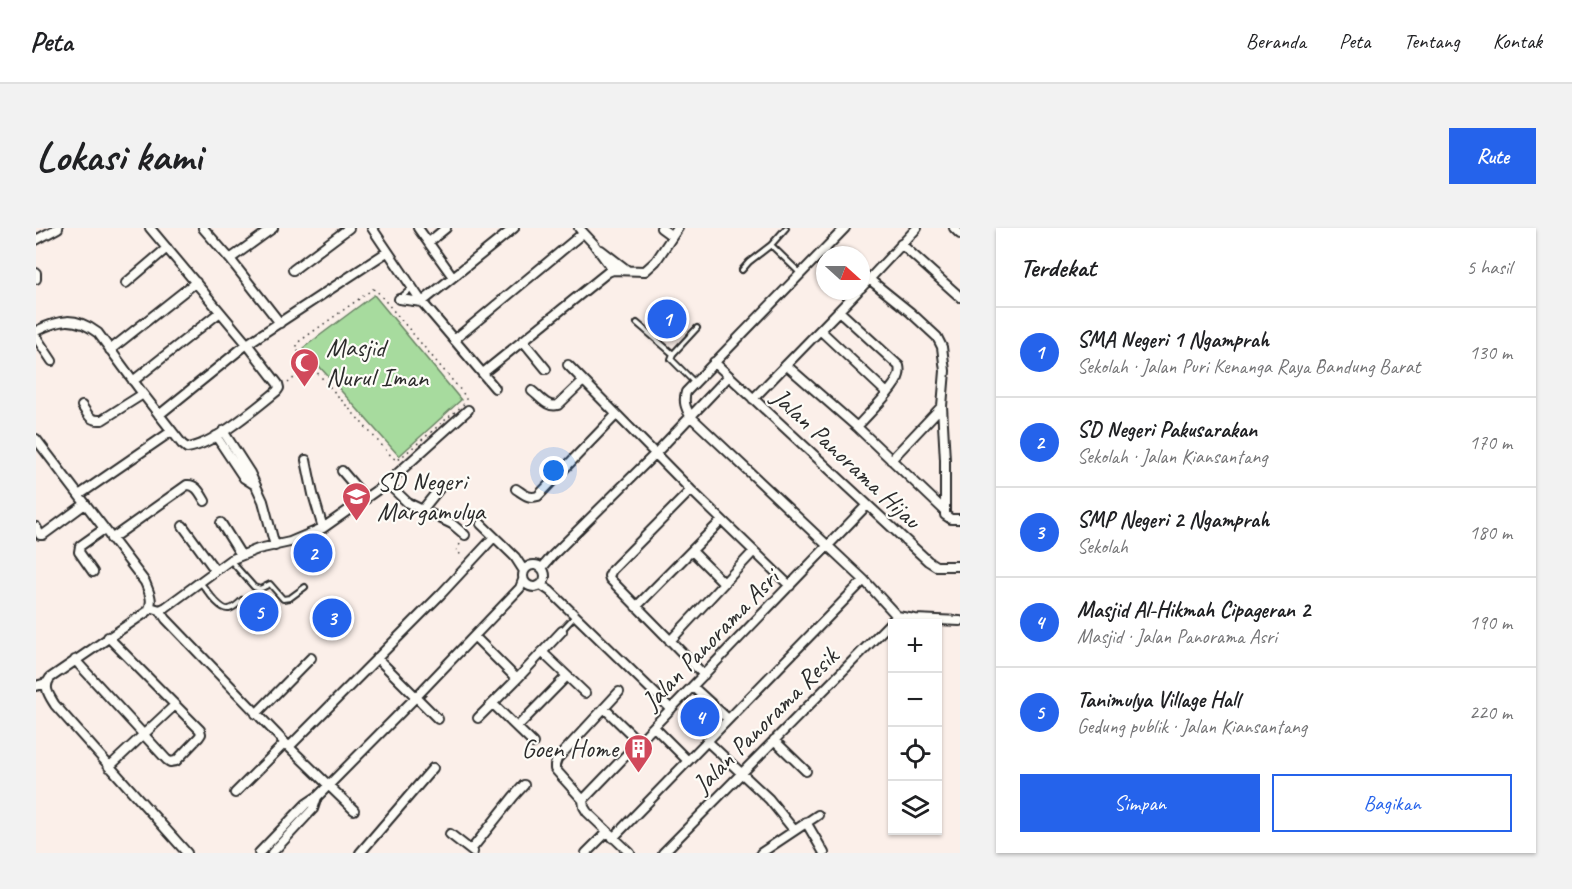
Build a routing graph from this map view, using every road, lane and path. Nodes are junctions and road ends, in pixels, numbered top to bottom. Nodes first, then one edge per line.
1 (58, 228) edge
2 (150, 228) edge
3 (203, 228) edge
4 (273, 228) edge
5 (349, 228) edge
6 (372, 228) edge
7 (418, 228) edge
8 (446, 228) edge
9 (514, 228) edge
10 (661, 228) edge
11 (678, 228) edge
12 (786, 228) edge
13 (845, 228) edge
14 (917, 228) edge
15 (954, 228) edge
16 (581, 230) edge
17 (960, 234) edge
18 (672, 236) junction
19 (36, 240) edge
20 (429, 242) junction
21 (593, 243) junction
22 (901, 244) junction
23 (771, 245) junction
24 (167, 248) junction
25 (387, 252) junction
26 (230, 259) junction
27 (293, 270) dead end
28 (613, 270) junction
29 (742, 270) dead end
30 (628, 271) junction
31 (36, 273) edge
32 (801, 273) junction
33 (453, 277) junction
34 (870, 278) edge
35 (36, 279) edge
36 (870, 280) edge
37 (196, 282) junction
38 (126, 283) dead end
39 (412, 288) junction
40 (960, 297) edge
41 (399, 299) joint
42 (850, 300) edge
43 (422, 302) junction
44 (839, 311) junction
45 (220, 312) junction
46 (280, 322) junction
47 (637, 323) dead end
48 (697, 328) dead end
49 (820, 330) junction
50 (36, 332) edge
51 (36, 337) edge
52 (454, 340) junction
53 (523, 341) junction
54 (247, 344) junction
55 (110, 350) junction
56 (673, 354) junction
57 (52, 361) dead end
58 (714, 362) junction
59 (310, 364) junction
60 (568, 365) dead end
61 (786, 365) junction
62 (546, 369) dead end
63 (483, 373) junction
64 (729, 376) junction
65 (133, 381) junction
66 (583, 381) junction
67 (695, 382) junction
68 (278, 387) junction
69 (495, 388) dead end
70 (532, 391) dead end
71 (887, 393) junction
72 (143, 394) junction
73 (753, 399) junction
74 (82, 406) dead end
75 (942, 406) junction
76 (468, 410) dead end
77 (159, 415) junction
78 (616, 415) junction
79 (690, 416) junction
80 (857, 427) junction
81 (172, 431) junction
82 (220, 433) junction
83 (36, 439) edge
84 (656, 454) junction
85 (306, 460) dead end
86 (891, 460) junction
87 (342, 471) dead end
88 (387, 483) junction
89 (439, 489) dead end
90 (516, 489) dead end
91 (691, 490) junction
92 (78, 495) junction
93 (366, 499) junction
94 (205, 501) dead end
95 (85, 504) junction
96 (867, 505) junction
97 (423, 509) junction
98 (944, 510) junction
99 (960, 519) edge
100 (722, 520) junction
101 (221, 523) dead end
102 (481, 524) dead end
103 (183, 526) dead end
104 (36, 527) edge
105 (323, 528) junction
106 (104, 529) junction
107 (465, 535) joint
108 (494, 537) junction
109 (111, 539) junction
110 (275, 546) junction
111 (828, 546) junction
112 (692, 551) junction
113 (754, 551) junction
114 (241, 555) junction
115 (230, 560) junction
116 (470, 562) junction
117 (960, 566) edge
118 (215, 570) junction
119 (93, 572) dead end
120 (530, 575) junction
121 (864, 580) junction
122 (200, 582) junction
123 (724, 583) junction
124 (544, 585) junction
125 (790, 586) junction
126 (305, 587) dead end
127 (242, 600) dead end
128 (150, 607) junction
129 (636, 607) junction
130 (160, 610) junction
131 (576, 615) junction
132 (897, 616) junction
133 (960, 621) edge
134 (561, 631) joint
135 (108, 637) junction
136 (475, 637) junction
137 (670, 641) junction
138 (542, 652) junction
139 (311, 658) dead end
140 (377, 658) junction
141 (75, 660) junction
142 (704, 675) junction
143 (567, 676) junction
144 (517, 679) junction
145 (46, 683) junction
146 (36, 686) edge
147 (693, 687) junction
148 (619, 692) dead end
149 (585, 693) dead end
150 (416, 697) junction
151 (493, 704) junction
152 (175, 705) junction
153 (604, 708) junction
154 (671, 709) junction
155 (256, 714) junction
156 (478, 718) dead end
157 (728, 718) junction
158 (438, 719) dead end
159 (517, 727) junction
160 (654, 727) junction
161 (144, 735) junction
162 (774, 740) junction
163 (708, 741) junction
164 (639, 742) junction
165 (533, 743) dead end
166 (287, 745) junction
167 (688, 761) junction
168 (109, 767) junction
169 (433, 768) dead end
170 (806, 771) dead end
171 (743, 773) junction
172 (328, 785) junction
173 (524, 785) dead end
174 (234, 793) dead end
175 (318, 796) junction
176 (583, 800) junction
177 (354, 810) dead end
178 (818, 815) dead end
179 (806, 822) junction
180 (794, 830) junction
181 (607, 832) junction
182 (450, 834) dead end
183 (613, 838) junction
184 (473, 852) edge
185 (187, 853) edge
186 (260, 853) edge
187 (272, 853) edge
188 (360, 853) edge
189 (586, 853) edge
190 (630, 853) edge
191 (663, 853) edge
192 (761, 853) edge
193 (824, 853) edge

1 - 19 street
2 - 24 street
3 - 26 street
4 - 26 street
5 - 27 street
6 - 25 street
7 - 20 street
8 - 20 street
9 - 33 street
10 - 18 street
11 - 18 street
12 - 23 lane
13 - 32 street
14 - 22 street
15 - 17 street
16 - 21 street
16 - 52 street
18 - 30 street
20 - 33 street
21 - 28 street
21 - 30 street
22 - 34 street
22 - 40 street
23 - 29 lane
23 - 32 lane
24 - 37 street
24 - 38 street
25 - 39 street
25 - 46 street
26 - 46 street
28 - 30 street
28 - 53 street
31 - 35 street
32 - 58 street
33 - 43 street
36 - 75 street
37 - 45 street
37 - 55 street
39 - 41 lane
39 - 43 street
41 - 43 street
42 - 44 street
43 - 52 street
44 - 49 street
44 - 71 street
45 - 54 street
45 - 65 street
46 - 54 street
47 - 56 lane
48 - 56 lane
49 - 61 street
49 - 71 street
50 - 55 street
51 - 57 street
52 - 63 street
53 - 62 street
53 - 63 street
54 - 68 street
54 - 77 street
55 - 65 street
56 - 67 lane
58 - 64 street, Jalan Panorama Hijau
58 - 67 street
59 - 59 path
59 - 68 path
60 - 66 street
61 - 73 street
61 - 80 street
63 - 69 street
64 - 73 street, Jalan Panorama Hijau
64 - 79 street
65 - 72 street
66 - 70 street
66 - 78 street
67 - 79 street
68 - 82 street
71 - 80 street
72 - 74 street
72 - 77 street
73 - 96 street, Jalan Panorama Hijau
75 - 86 street
75 - 98 street
76 - 88 street
77 - 81 street
78 - 84 street
78 - 90 street
79 - 84 street
79 - 111 street
80 - 86 street
81 - 82 street
81 - 92 street
82 - 110 street
83 - 92 street
84 - 91 street
84 - 120 street
85 - 105 street
86 - 98 street
87 - 93 street
88 - 93 street
88 - 97 street
89 - 97 street
91 - 100 street
91 - 129 street
92 - 95 street
93 - 105 street
94 - 109 street
95 - 104 street
95 - 106 street
96 - 111 street, Jalan Panorama Asri
96 - 117 street, Jalan Panorama Hijau
97 - 107 street
98 - 99 street
100 - 112 street
100 - 113 street
101 - 114 street
102 - 108 street
103 - 118 street
105 - 110 street
106 - 109 street
106 - 119 street
107 - 116 path
108 - 116 street
108 - 120 street
109 - 128 street
110 - 114 street
111 - 121 street
111 - 125 street, Jalan Panorama Asri
112 - 123 street
112 - 129 street
113 - 123 street
113 - 125 street
114 - 115 street
115 - 118 street
115 - 126 lane
116 - 140 street
118 - 122 street
120 - 124 street
120 - 124 street
120 - 136 street
121 - 132 street
121 - 157 street
122 - 127 lane
122 - 130 street
123 - 137 street
124 - 131 street
125 - 142 street, Jalan Panorama Asri
128 - 130 street
128 - 135 street
129 - 137 street
130 - 155 street
131 - 134 lane
131 - 154 street
132 - 133 street
132 - 162 street, Jalan Panorama Resik
134 - 138 street
135 - 141 street
135 - 152 street
136 - 144 street
136 - 150 street
137 - 142 street
138 - 143 street
138 - 144 street
139 - 155 street
140 - 150 street
140 - 166 street
141 - 145 street
141 - 161 street
142 - 147 street, Jalan Panorama Asri
143 - 149 street
143 - 159 street
144 - 151 street
145 - 146 street
145 - 168 street
147 - 154 street, Jalan Panorama Asri
147 - 157 street
148 - 153 street
150 - 158 street
150 - 172 street
151 - 156 street
151 - 159 street
152 - 161 street
152 - 161 street
153 - 164 street
153 - 176 street
154 - 160 street, Jalan Panorama Asri
155 - 166 street
157 - 163 street
159 - 165 street
160 - 164 street, Jalan Panorama Asri
160 - 167 street
161 - 168 street
162 - 170 street
162 - 171 street, Jalan Panorama Resik
163 - 167 street
163 - 171 street
164 - 176 street, Jalan Panorama Asri
166 - 172 street
166 - 174 street
167 - 183 street
168 - 185 street
169 - 188 street
171 - 180 street
171 - 191 street, Jalan Panorama Resik
172 - 175 street
172 - 177 street
173 - 184 street
175 - 186 street
175 - 187 street
176 - 181 street
178 - 179 street
179 - 180 street
179 - 193 street
180 - 192 street
181 - 183 street
181 - 189 street
182 - 184 street
183 - 190 street

